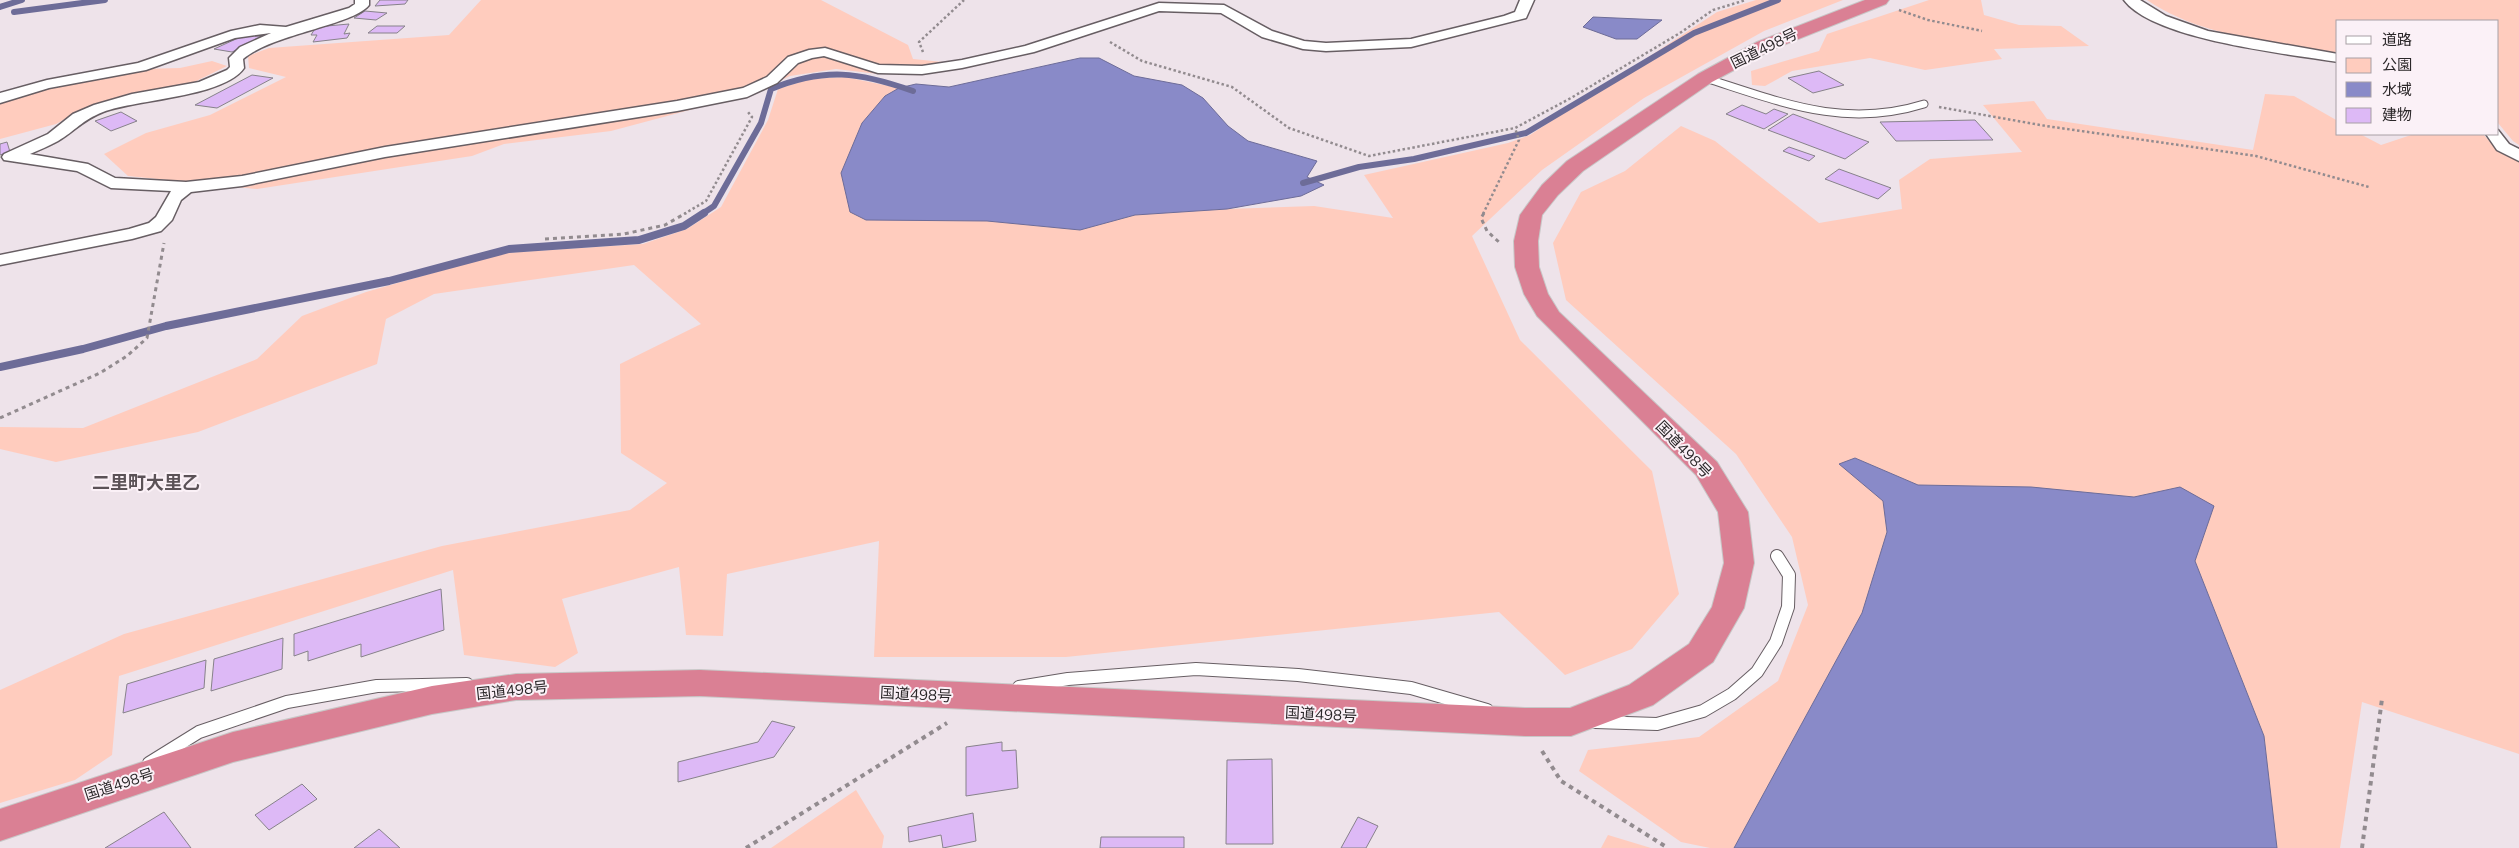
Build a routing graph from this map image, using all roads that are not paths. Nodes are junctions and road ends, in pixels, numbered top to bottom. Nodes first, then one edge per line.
1 (362, 0) edge
2 (1527, 0) edge
3 (2131, 0) edge
4 (1888, 4) edge
5 (285, 32) junction
6 (2336, 58) edge
7 (1705, 78) junction
8 (0, 98) edge
9 (1924, 104) road end
10 (2495, 135) edge
11 (2519, 156) edge
12 (6, 158) edge
13 (186, 187) junction
14 (0, 260) edge
15 (1777, 556) dead end
16 (1572, 722) junction
17 (0, 825) edge

1 - 5 street
2 - 13 street
3 - 6 street
4 - 7 highway, 国道498号
5 - 8 street
5 - 12 street
7 - 9 lane
7 - 16 highway, 国道498号
10 - 11 street
12 - 13 street
13 - 14 street
15 - 16 lane
16 - 17 highway, 国道498号

